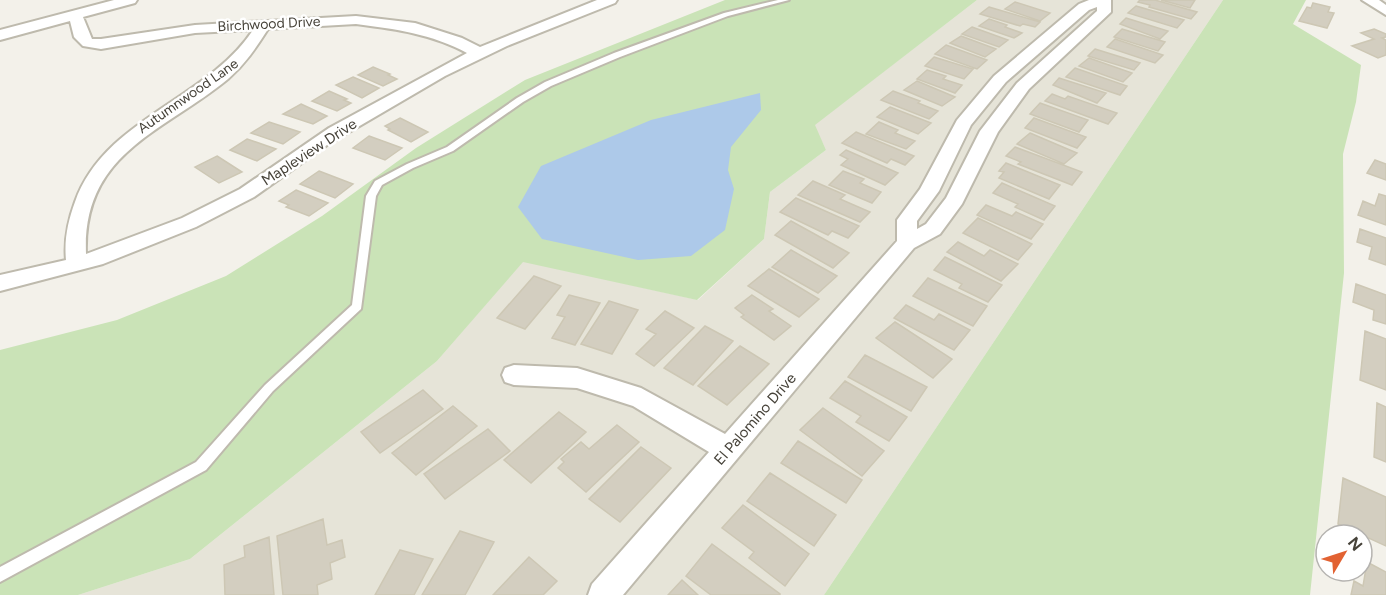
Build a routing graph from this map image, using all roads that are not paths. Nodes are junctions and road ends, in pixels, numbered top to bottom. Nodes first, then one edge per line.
1 (130, 0) edge
2 (610, 0) edge
3 (786, 0) edge
4 (1102, 0) edge
5 (1369, 0) edge
6 (1386, 11) edge
7 (75, 14) junction
8 (264, 24) junction
9 (0, 35) edge
10 (478, 52) junction
11 (907, 243) junction
12 (77, 264) junction
13 (0, 283) edge
14 (514, 375) dead end
15 (729, 450) junction
16 (0, 575) edge
17 (603, 595) edge

1 - 7 street
2 - 10 street, Mapleview Drive
3 - 16 lane
4 - 11 street, El Palomino Drive
4 - 11 street, El Palomino Drive
5 - 6 street
7 - 8 street, Birchwood Drive
7 - 9 street
8 - 10 street, Birchwood Drive
8 - 12 street, Autumnwood Lane
10 - 12 street, Mapleview Drive
11 - 15 street, El Palomino Drive
12 - 13 street, Mapleview Drive
14 - 15 street
15 - 17 street, El Palomino Drive

